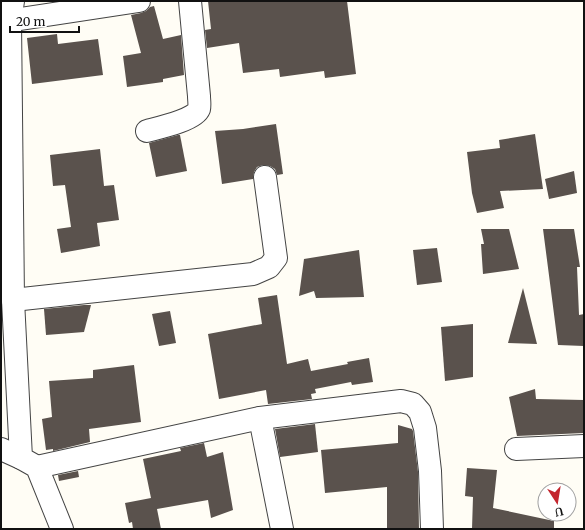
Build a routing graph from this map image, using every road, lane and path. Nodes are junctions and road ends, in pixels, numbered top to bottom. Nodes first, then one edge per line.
1 (139, 1) edge
2 (190, 1) edge
3 (8, 15) edge
4 (147, 131) dead end
5 (265, 177) dead end
6 (13, 300) junction
7 (260, 418) junction
8 (584, 446) edge
9 (516, 449) dead end
10 (1, 450) edge
11 (29, 462) junction
12 (62, 529) edge
13 (282, 529) edge
14 (432, 529) edge

1 - 3 street
2 - 4 street
3 - 6 street
5 - 6 street
6 - 11 street
7 - 11 street
7 - 13 street
7 - 14 street
8 - 9 street
10 - 11 street
11 - 12 street

